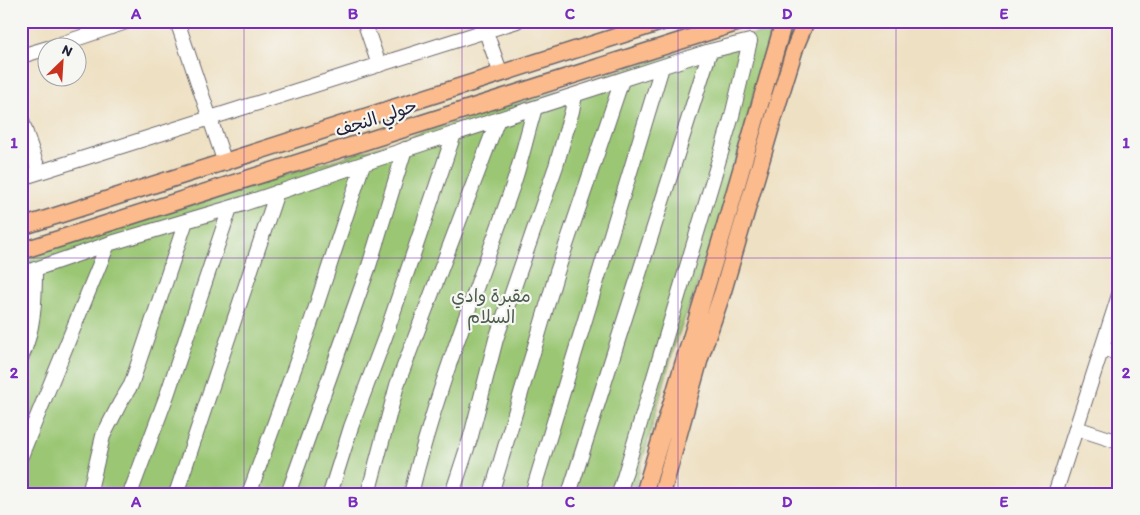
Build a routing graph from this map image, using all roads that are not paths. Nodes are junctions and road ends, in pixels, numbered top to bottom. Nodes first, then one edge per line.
1 (129, 21) edge
2 (177, 21) edge
3 (364, 21) edge
4 (517, 21) edge
5 (665, 21) edge
6 (743, 21) edge
7 (784, 21) edge
8 (806, 21) edge
9 (484, 26) edge
10 (78, 38) edge
11 (38, 51) edge
12 (710, 51) junction
13 (21, 56) edge
14 (379, 65) junction
15 (662, 67) junction
16 (501, 74) junction
17 (622, 80) junction
18 (575, 95) junction
19 (535, 108) junction
20 (21, 118) edge
21 (210, 118) junction
22 (498, 120) junction
23 (454, 134) junction
24 (405, 149) junction
25 (225, 163) junction
26 (363, 164) junction
27 (39, 172) junction
28 (21, 178) edge
29 (277, 192) junction
30 (230, 208) junction
31 (186, 221) junction
32 (21, 227) edge
33 (108, 244) junction
34 (21, 251) edge
35 (35, 270) junction
36 (21, 274) edge
37 (1119, 295) edge
38 (1102, 348) junction
39 (1119, 354) edge
40 (21, 358) edge
41 (1076, 428) junction
42 (1119, 442) edge
43 (21, 456) edge
44 (89, 494) edge
45 (130, 494) edge
46 (176, 494) edge
47 (250, 494) edge
48 (288, 494) edge
49 (330, 494) edge
50 (368, 494) edge
51 (411, 494) edge
52 (452, 494) edge
53 (491, 494) edge
54 (532, 494) edge
55 (569, 494) edge
56 (619, 494) edge
57 (644, 494) edge
58 (662, 494) edge
59 (1055, 494) edge

1 - 10 street
2 - 21 street
3 - 14 street
4 - 9 street
5 - 16 main road, حولي النجف
6 - 34 main road, حولي النجف
7 - 57 main road
8 - 58 main road
9 - 14 street
9 - 16 street
11 - 13 street
12 - 15 street
12 - 55 street
12 - 56 street
14 - 21 street
15 - 17 street
15 - 54 street
16 - 25 main road, حولي النجف
17 - 18 street
17 - 53 street
18 - 19 street
18 - 52 street
19 - 22 street
19 - 51 street
20 - 27 street
21 - 25 street
21 - 27 street
22 - 23 street
22 - 50 street
23 - 24 street
23 - 49 street
24 - 26 street
24 - 48 street
25 - 32 main road, حولي النجف
26 - 29 street
26 - 47 street
27 - 28 street
29 - 30 street
29 - 46 street
30 - 31 street
30 - 45 street
31 - 33 street
31 - 44 street
33 - 35 street
33 - 43 street
35 - 36 street
35 - 40 street
37 - 38 street
38 - 39 street
38 - 41 street
41 - 42 street
41 - 59 street

